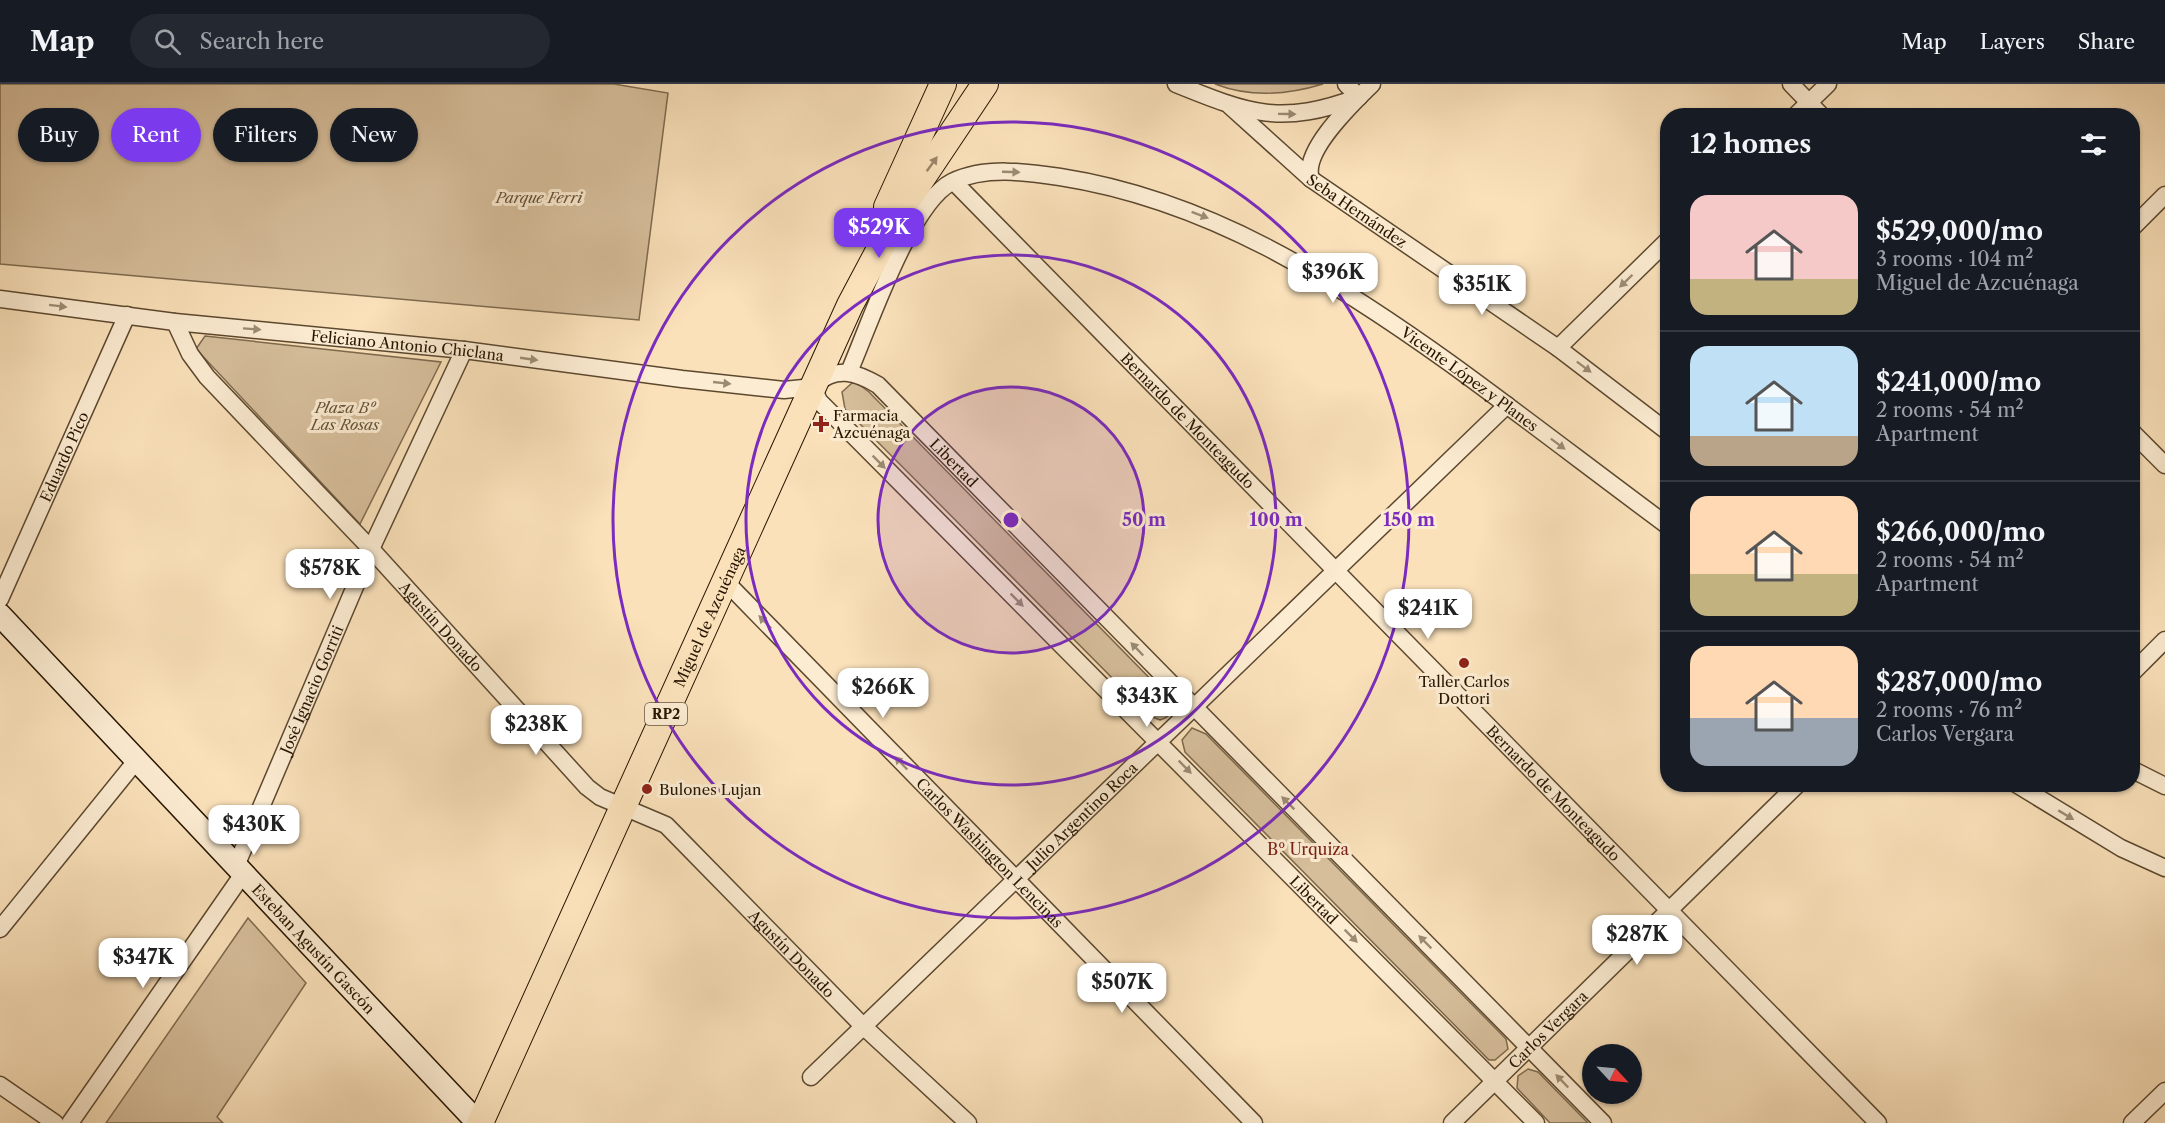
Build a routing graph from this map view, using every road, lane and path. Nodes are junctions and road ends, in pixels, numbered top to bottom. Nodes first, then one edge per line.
1 (933, 84) edge
2 (943, 84) edge
3 (985, 84) edge
4 (1176, 84) edge
5 (1346, 84) edge
6 (1372, 84) edge
7 (1791, 84) edge
8 (1828, 84) edge
9 (1359, 97) junction
10 (1809, 102) junction
11 (1230, 106) junction
12 (1803, 108) edge
13 (1815, 108) edge
14 (925, 125) junction
15 (1311, 179) junction
16 (954, 182) junction
17 (2165, 195) edge
18 (2140, 220) edge
19 (1660, 248) edge
20 (0, 299) edge
21 (850, 305) junction
22 (127, 315) junction
23 (175, 322) junction
24 (1558, 348) junction
25 (464, 350) junction
26 (849, 372) junction
27 (813, 387) junction
28 (1507, 405) junction
29 (1660, 426) edge
30 (2140, 440) edge
31 (2165, 465) edge
32 (1660, 520) edge
33 (371, 549) junction
34 (1335, 570) junction
35 (726, 582) junction
36 (0, 599) edge
37 (0, 615) edge
38 (2165, 640) edge
39 (2140, 665) edge
40 (1194, 707) junction
41 (1159, 741) junction
42 (136, 761) junction
43 (2140, 774) edge
44 (2165, 786) edge
45 (1790, 792) edge
46 (2029, 792) edge
47 (624, 807) junction
48 (2165, 868) edge
49 (240, 870) junction
50 (1015, 880) junction
51 (1669, 910) junction
52 (0, 929) edge
53 (863, 1026) junction
54 (1529, 1048) junction
55 (811, 1077) dead end
56 (1495, 1081) junction
57 (0, 1085) edge
58 (2165, 1091) edge
59 (55, 1123) edge
60 (70, 1123) edge
61 (479, 1123) edge
62 (968, 1123) edge
63 (1254, 1123) edge
64 (1452, 1123) edge
65 (1536, 1123) edge
66 (1603, 1123) edge
67 (1878, 1123) edge
68 (2132, 1123) edge

1 - 14 street
2 - 14 main road, Miguel de Azcuénaga / RP2
21 -> 3 main road, Miguel de Azcuénaga / RP2
4 - 11 street, Seba Hernández
5 - 9 street
6 - 9 street
7 - 10 street
8 - 10 street
11 -> 9 street, Seba Hernández
9 - 15 street
10 - 12 street
10 - 13 street
11 - 15 street, Seba Hernández
14 - 21 main road, Miguel de Azcuénaga / RP2
15 - 24 street, Seba Hernández
16 - 26 street
16 -> 28 street, Vicente López y Planes
16 - 34 street, Bernardo de Monteagudo
17 - 18 street
19 -> 24 street
20 -> 22 street, Feliciano Antonio Chiclana
21 - 27 main road, Miguel de Azcuénaga / RP2
22 - 23 street, Feliciano Antonio Chiclana
22 - 36 street, Eduardo Pico
23 -> 25 street, Feliciano Antonio Chiclana
23 - 33 street, Agustín Donado
24 -> 29 street, Seba Hernández
25 -> 27 street, Feliciano Antonio Chiclana
25 - 33 street, José Ignacio Gorriti
26 - 27 street
40 -> 26 street, Libertad
27 - 35 main road, Miguel de Azcuénaga / RP2
27 -> 41 street, Libertad
28 -> 32 street, Vicente López y Planes
28 - 34 street, Julio Argentino Roca
30 - 31 street
33 - 47 street, Agustín Donado
33 - 49 street, José Ignacio Gorriti
34 - 40 street, Julio Argentino Roca
34 - 51 street, Bernardo de Monteagudo
35 - 47 main road, Miguel de Azcuénaga / RP2
50 -> 35 street, Carlos Washington Lencinas
37 - 42 street, Esteban Agustín Gascón
38 - 39 street
40 - 41 street, Julio Argentino Roca
54 -> 40 street, Libertad
41 - 50 street, Julio Argentino Roca
41 -> 56 street, Libertad
42 - 49 street, Esteban Agustín Gascón
42 - 52 street
43 - 44 street
45 - 51 street, Carlos Vergara
46 -> 48 street
47 - 53 street, Agustín Donado
47 - 61 main road, Miguel de Azcuénaga / RP2
49 - 60 street, José Ignacio Gorriti
49 - 61 street, Esteban Agustín Gascón
50 - 53 street, Julio Argentino Roca
50 - 63 street, Carlos Washington Lencinas
51 - 54 street, Carlos Vergara
51 - 67 street, Bernardo de Monteagudo
53 - 55 street, Julio Argentino Roca
53 - 62 street, Agustín Donado
54 - 56 street, Carlos Vergara
66 -> 54 street, Libertad
56 - 64 street, Carlos Vergara
56 - 65 street, Libertad
57 - 59 street
58 - 68 street

